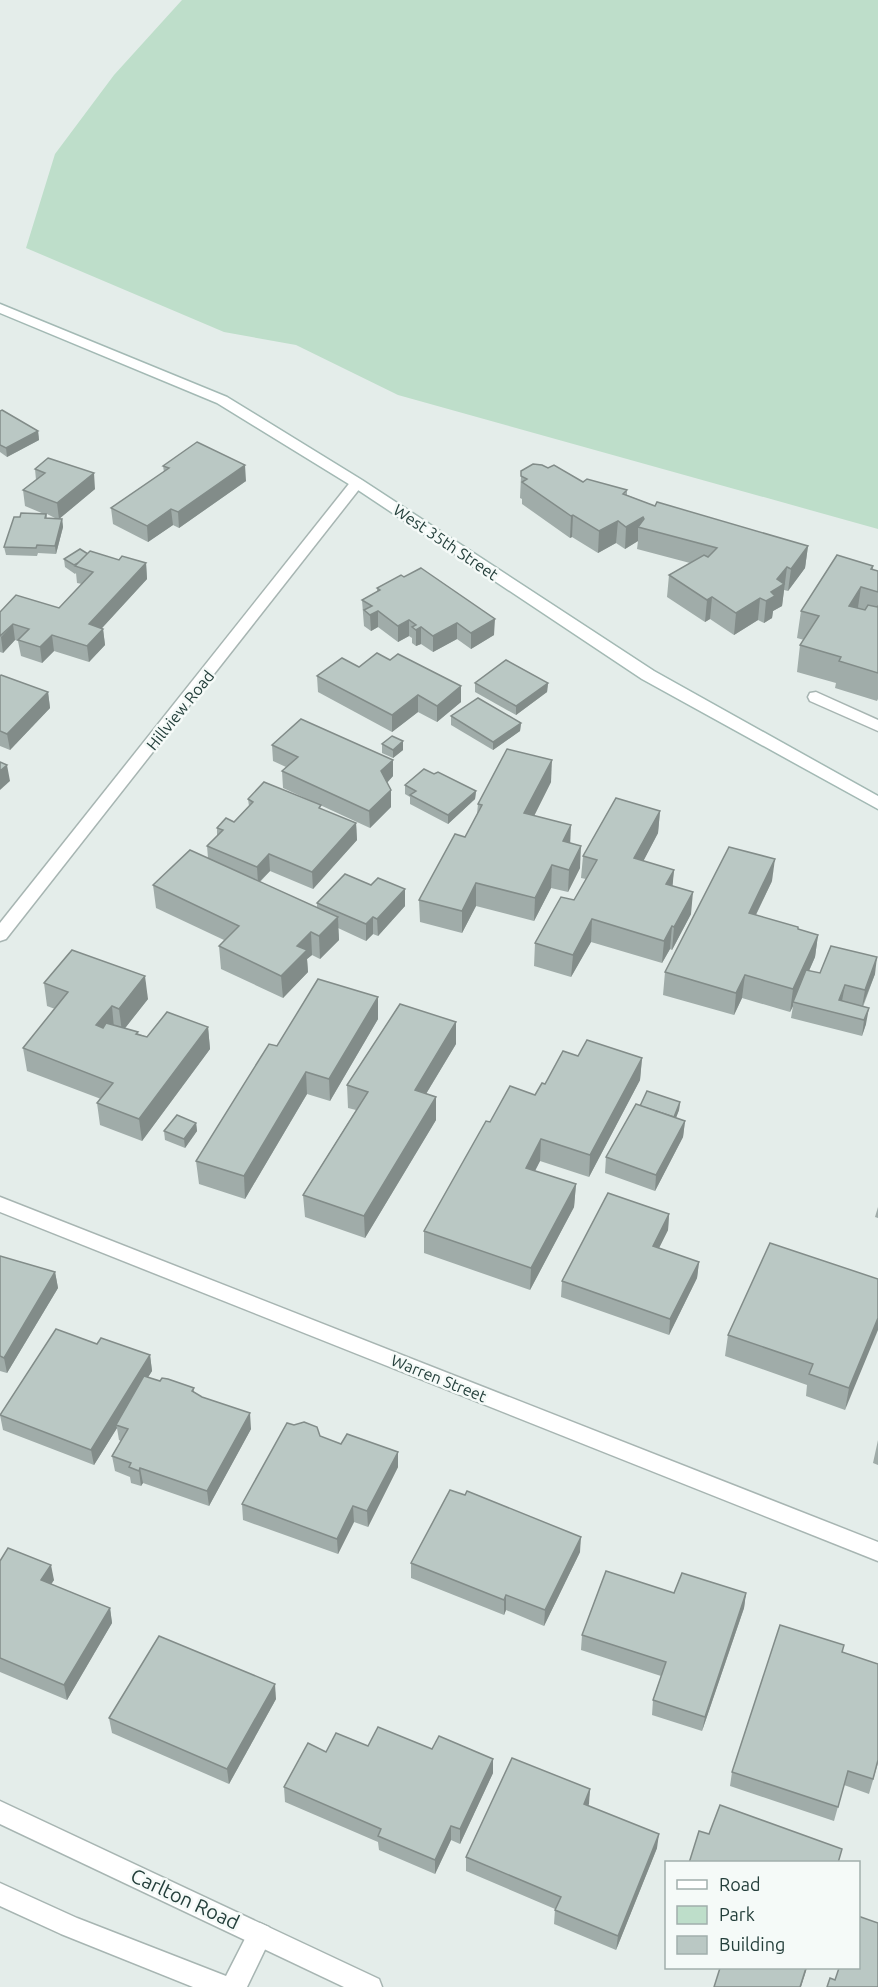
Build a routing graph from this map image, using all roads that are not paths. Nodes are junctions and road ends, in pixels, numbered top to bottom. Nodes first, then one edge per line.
1 (0, 308) edge
2 (357, 483) junction
3 (816, 697) dead end
4 (878, 726) edge
5 (878, 803) edge
6 (0, 935) edge
7 (0, 1204) edge
8 (878, 1552) edge
9 (0, 1812) edge
10 (0, 1894) edge
11 (260, 1935) junction
12 (223, 1987) edge
13 (234, 1987) edge
14 (370, 1987) edge

1 - 2 street, West 35th Street
2 - 5 street, West 35th Street
2 - 6 street, Hillview Road
3 - 4 street
7 - 8 street, Warren Street
9 - 11 street, Carlton Road
10 - 12 street
11 - 13 street
11 - 14 street, Carlton Road

